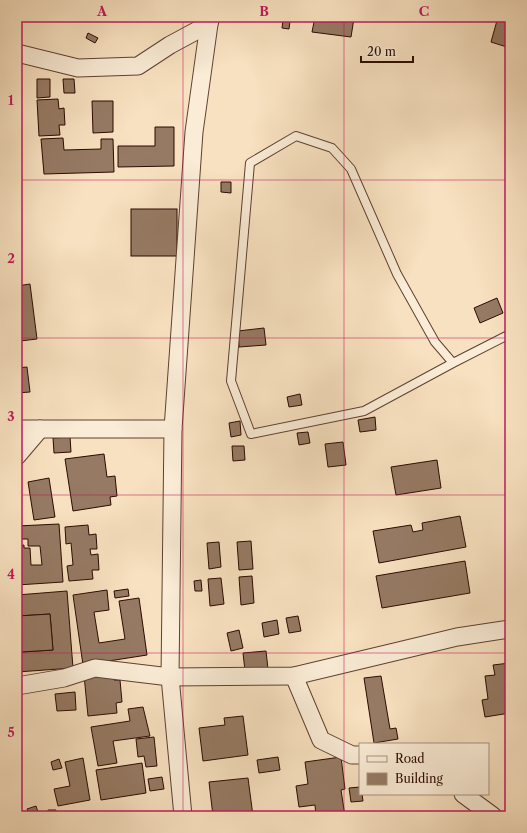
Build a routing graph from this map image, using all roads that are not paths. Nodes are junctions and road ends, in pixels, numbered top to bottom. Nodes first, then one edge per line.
1 (210, 20) edge
2 (17, 53) edge
3 (510, 334) edge
4 (453, 363) junction
5 (17, 429) edge
6 (40, 429) junction
7 (173, 429) junction
8 (17, 456) edge
9 (510, 629) edge
10 (294, 676) junction
11 (170, 677) junction
12 (17, 686) edge
13 (359, 755) edge
14 (464, 795) edge
15 (183, 816) edge
16 (493, 816) edge

1 - 2 street
1 - 7 street
3 - 4 lane
4 - 4 lane
5 - 6 street
6 - 7 street
6 - 8 street
7 - 11 street
9 - 10 street
10 - 11 street
10 - 13 street
11 - 12 street
11 - 15 street
14 - 16 street

